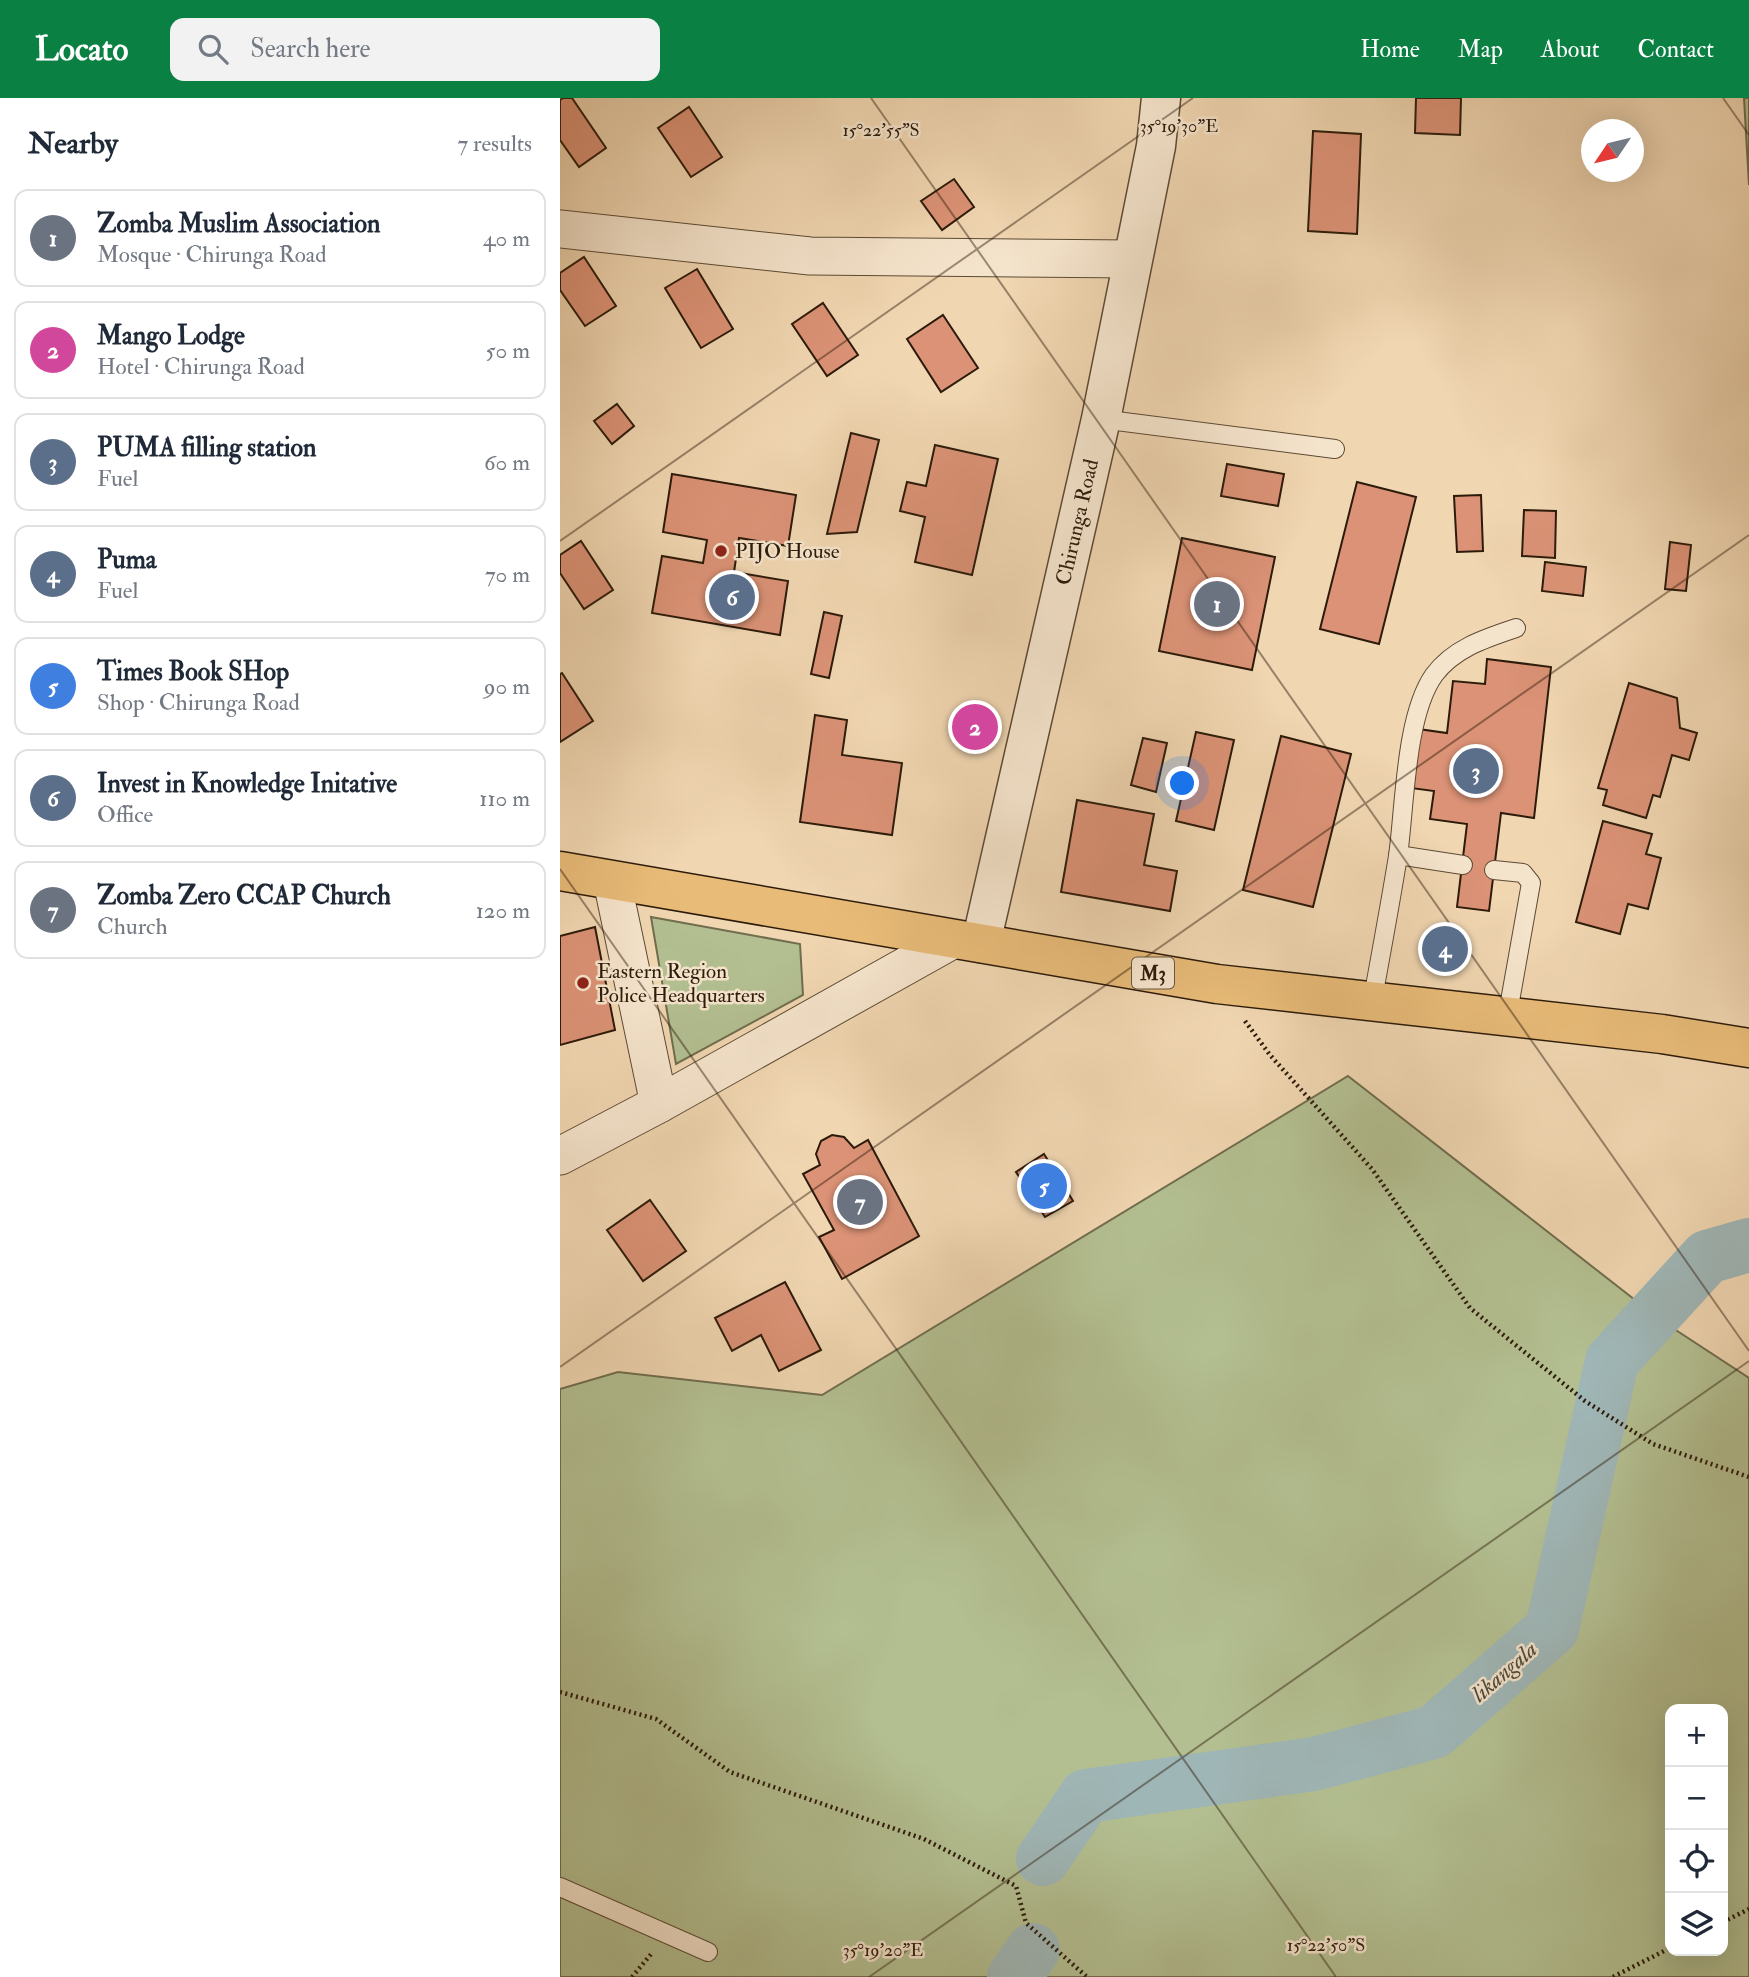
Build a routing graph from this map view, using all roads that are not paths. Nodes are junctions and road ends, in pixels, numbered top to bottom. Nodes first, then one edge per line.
1 (1161, 98) edge
2 (560, 229) edge
3 (1132, 259) junction
4 (1101, 419) junction
5 (1335, 449) dead end
6 (1516, 628) dead end
7 (1398, 855) junction
8 (1463, 865) dead end
9 (1494, 870) dead end
10 (560, 871) edge
11 (612, 881) junction
12 (967, 941) junction
13 (1373, 1003) junction
14 (1507, 1018) junction
15 (1749, 1048) edge
16 (659, 1104) junction
17 (560, 1156) edge
18 (560, 1887) edge
19 (708, 1952) dead end

1 - 3 street, Chirunga Road
2 - 3 street
3 - 4 street, Chirunga Road
4 - 5 lane
4 - 12 street, Chirunga Road
6 - 7 lane
7 - 8 lane
7 - 13 lane
9 - 14 lane
10 - 11 highway, M3
11 - 12 highway, M3
11 - 16 street
12 - 13 highway, M3
12 - 16 street
13 - 14 highway, M3
14 - 15 highway, M3
16 - 17 street
18 - 19 lane

